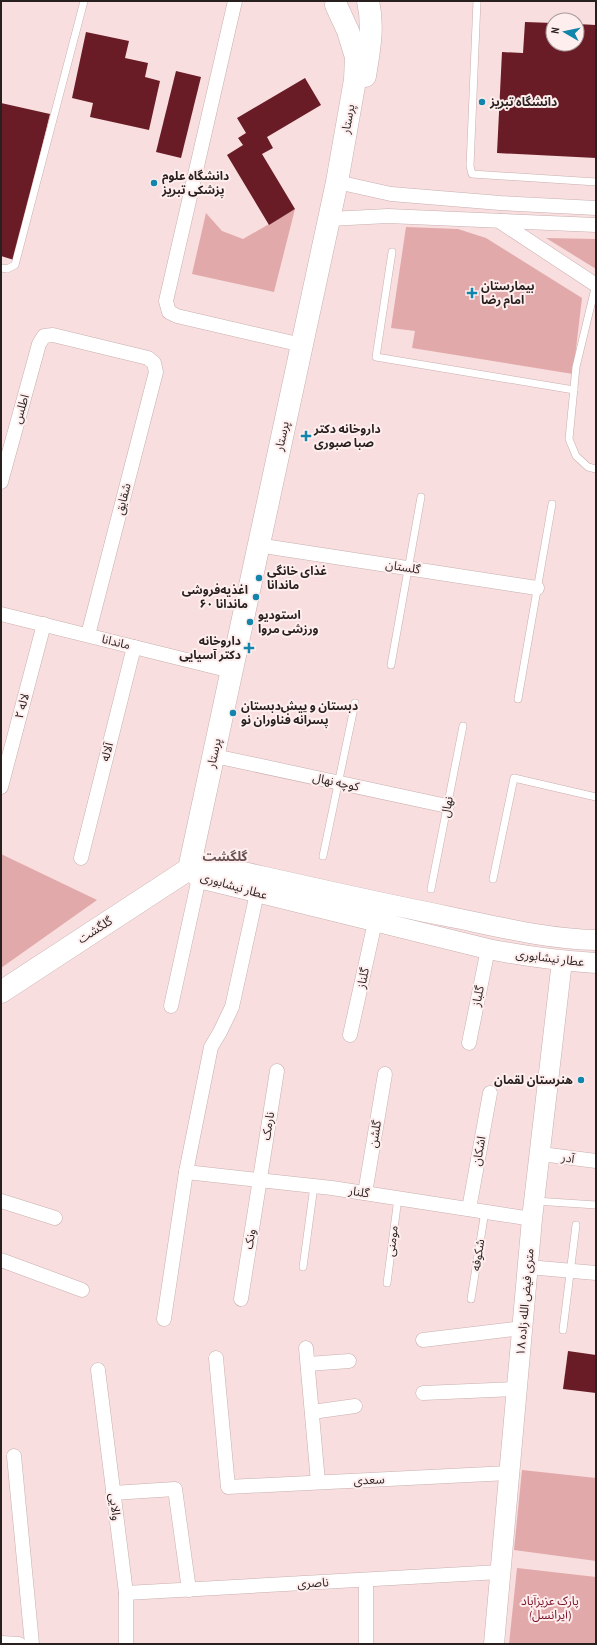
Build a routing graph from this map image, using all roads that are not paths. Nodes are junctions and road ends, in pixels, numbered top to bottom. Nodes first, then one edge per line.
1 (84, 1) edge
2 (234, 1) edge
3 (361, 1) edge
4 (368, 1) edge
5 (477, 1) edge
6 (333, 3) edge
7 (596, 182) edge
8 (342, 183) junction
9 (500, 203) junction
10 (596, 208) edge
11 (334, 219) junction
12 (498, 220) junction
13 (596, 225) edge
14 (392, 252) dead end
15 (1, 268) edge
16 (596, 284) edge
17 (302, 345) junction
18 (154, 363) joint
19 (574, 390) junction
20 (596, 469) edge
21 (1, 482) edge
22 (421, 497) dead end
23 (552, 504) dead end
24 (270, 547) junction
25 (408, 568) junction
26 (537, 588) junction
27 (1, 614) edge
28 (44, 624) junction
29 (88, 635) junction
30 (134, 646) junction
31 (391, 665) dead end
32 (231, 671) junction
33 (518, 700) dead end
34 (355, 703) dead end
35 (463, 726) dead end
36 (224, 758) junction
37 (338, 783) junction
38 (1, 787) edge
39 (596, 797) edge
40 (447, 806) junction
41 (323, 856) dead end
42 (81, 858) dead end
43 (197, 870) junction
44 (493, 879) dead end
45 (431, 889) dead end
46 (257, 893) junction
47 (375, 922) junction
48 (596, 940) edge
49 (488, 949) junction
50 (562, 961) junction
51 (596, 963) edge
52 (1, 992) edge
53 (171, 1006) dead end
54 (350, 1035) dead end
55 (468, 1043) dead end
56 (277, 1071) dead end
57 (385, 1074) dead end
58 (490, 1093) dead end
59 (541, 1154) junction
60 (596, 1161) edge
61 (186, 1172) junction
62 (260, 1180) junction
63 (314, 1186) junction
64 (365, 1193) junction
65 (398, 1198) junction
66 (1, 1201) edge
67 (596, 1205) edge
68 (469, 1209) junction
69 (534, 1210) junction
70 (485, 1211) junction
71 (55, 1218) dead end
72 (576, 1225) dead end
73 (1, 1260) edge
74 (303, 1267) dead end
75 (528, 1267) junction
76 (571, 1271) junction
77 (596, 1273) edge
78 (387, 1283) dead end
79 (82, 1290) dead end
80 (241, 1299) dead end
81 (472, 1299) dead end
82 (164, 1319) dead end
83 (522, 1328) junction
84 (563, 1330) dead end
85 (422, 1340) dead end
86 (306, 1348) dead end
87 (216, 1358) dead end
88 (349, 1361) dead end
89 (308, 1364) junction
90 (98, 1370) dead end
91 (517, 1389) junction
92 (423, 1393) dead end
93 (355, 1406) dead end
94 (312, 1412) junction
95 (14, 1456) dead end
96 (509, 1473) junction
97 (318, 1482) junction
98 (113, 1493) junction
99 (500, 1572) junction
100 (366, 1580) junction
101 (189, 1590) junction
102 (126, 1593) junction
103 (1, 1643) edge
104 (19, 1644) edge
105 (32, 1644) edge
106 (126, 1644) edge
107 (366, 1644) edge
108 (494, 1644) edge

1 - 15 lane
2 - 17 street
3 - 6 main road
4 - 8 main road, پرستار
5 - 7 lane
6 - 8 main road, پرستار
8 - 9 street
8 - 11 main road, پرستار
9 - 10 street
9 - 12 street
11 - 12 street
11 - 17 main road, پرستار
11 - 24 main road, پرستار
12 - 13 street
12 - 16 street
14 - 19 lane
16 - 19 lane
17 - 32 main road, پرستار
18 - 21 street, اطلس
18 - 29 street, شقایق
19 - 20 lane
22 - 25 lane
23 - 26 lane
24 - 25 street, گلستان
24 - 36 main road, پرستار
25 - 26 street, گلستان
25 - 31 lane
26 - 33 lane
27 - 28 street, ماندانا
28 - 29 street, ماندانا
28 - 38 street, لاله ۲
29 - 30 street, ماندانا
30 - 32 street, ماندانا
30 - 42 street, آلاله
32 - 43 main road, پرستار
34 - 37 lane
35 - 40 lane, نهال
36 - 37 street, کوچه نهال
36 - 43 main road, پرستار
37 - 40 street, کوچه نهال
37 - 41 lane
39 - 44 lane
40 - 45 lane, نهال
43 - 46 main road, عطار نیشابوری
43 - 48 main road, عطار نیشابوری
43 - 52 main road, گلگشت
43 - 53 street
46 - 47 main road, عطار نیشابوری
46 - 61 street
47 - 49 main road, عطار نیشابوری
47 - 54 street, گلناز
49 - 50 main road, عطار نیشابوری
49 - 55 street, گلباز
50 - 51 main road, عطار نیشابوری
50 - 59 main road, ۱۸ متری فیض الله زاده
56 - 62 street, نارمک
57 - 64 street, گلشن
58 - 68 street, اشکان
59 - 60 street, آدر
59 - 69 main road, ۱۸ متری فیض الله زاده
61 - 62 street, گلنار
61 - 82 street
62 - 63 street, گلنار
62 - 80 street, ونک
63 - 64 street, گلنار
63 - 74 lane
64 - 65 street, گلنار
65 - 68 street, گلنار
65 - 78 lane, مومنی
66 - 71 street
67 - 69 lane
68 - 70 street, گلنار
69 - 70 street, گلنار
69 - 75 main road, ۱۸ متری فیض الله زاده
70 - 81 lane, شکوفه
72 - 76 lane
73 - 79 street
75 - 76 street
75 - 83 main road, ۱۸ متری فیض الله زاده
76 - 77 street
76 - 84 lane
83 - 85 street
83 - 91 main road, ۱۸ متری فیض الله زاده
86 - 89 street
87 - 97 street, سعدی
88 - 89 street
89 - 94 street
90 - 98 street, والایی
91 - 92 street
91 - 96 main road, ۱۸ متری فیض الله زاده
93 - 94 street
94 - 97 street
95 - 105 street
96 - 97 street, سعدی
96 - 99 main road, ۱۸ متری فیض الله زاده
98 - 101 street
98 - 102 street, والایی
99 - 100 street, ناصری
99 - 108 main road, ۱۸ متری فیض الله زاده
100 - 101 street, ناصری
100 - 107 street
101 - 102 street, ناصری
102 - 106 street, والایی
103 - 104 street

